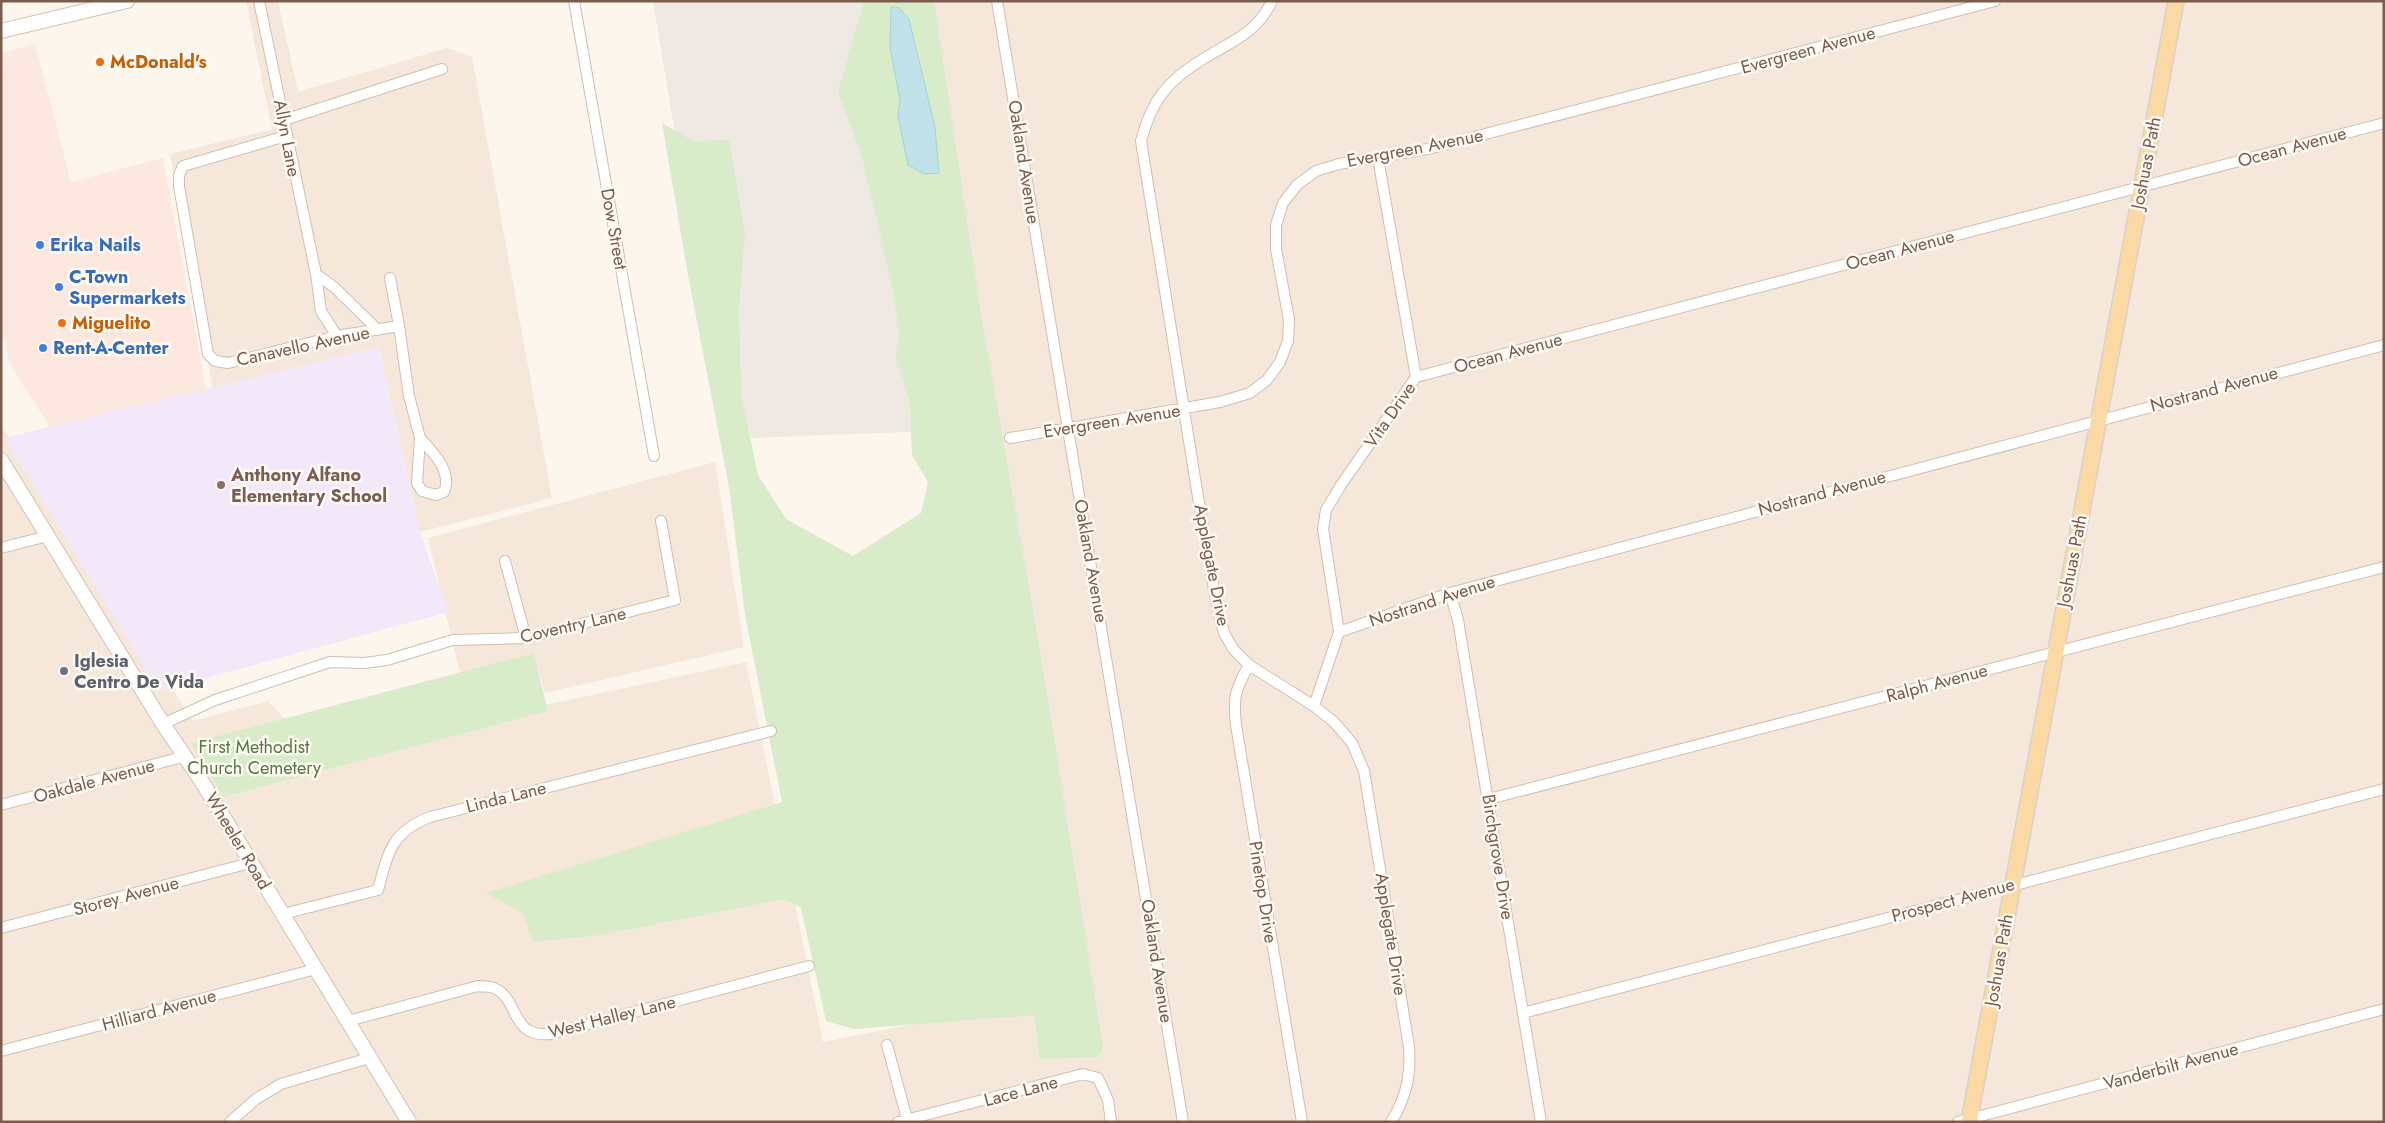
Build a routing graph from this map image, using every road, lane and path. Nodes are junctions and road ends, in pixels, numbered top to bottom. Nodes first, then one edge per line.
1 (127, 1) edge
2 (259, 1) edge
3 (574, 1) edge
4 (998, 1) edge
5 (1272, 1) edge
6 (1995, 1) edge
7 (2176, 1) edge
8 (1, 31) edge
9 (442, 69) dead end
10 (284, 120) junction
11 (2384, 123) edge
12 (286, 136) junction
13 (1378, 158) junction
14 (2142, 186) junction
15 (316, 274) junction
16 (390, 278) dead end
17 (399, 326) junction
18 (378, 330) junction
19 (337, 336) junction
20 (2384, 345) edge
21 (1416, 376) junction
22 (1185, 409) junction
23 (2099, 420) junction
24 (1067, 428) junction
25 (420, 438) junction
26 (1010, 438) dead end
27 (654, 456) dead end
28 (1, 460) edge
29 (660, 521) dead end
30 (48, 536) junction
31 (1, 548) edge
32 (505, 561) dead end
33 (2384, 567) edge
34 (1450, 593) junction
35 (1339, 632) junction
36 (526, 638) junction
37 (2055, 653) junction
38 (1249, 665) junction
39 (1314, 706) junction
40 (163, 724) junction
41 (771, 731) dead end
42 (186, 756) junction
43 (2384, 789) edge
44 (1489, 799) junction
45 (1, 805) edge
46 (250, 863) junction
47 (2012, 885) junction
48 (283, 914) junction
49 (1, 928) edge
50 (808, 966) dead end
51 (316, 969) junction
52 (2384, 1010) edge
53 (1523, 1013) junction
54 (348, 1021) junction
55 (887, 1045) dead end
56 (1, 1051) edge
57 (369, 1058) junction
58 (903, 1120) edge
59 (1965, 1121) edge
60 (230, 1122) edge
61 (409, 1122) edge
62 (1111, 1122) edge
63 (1183, 1122) edge
64 (1302, 1122) edge
65 (1391, 1122) edge
66 (1542, 1122) edge

1 - 8 main road
2 - 10 street, Allyn Lane
3 - 27 street, Dow Street
4 - 24 street, Oakland Avenue
5 - 22 street, Applegate Drive
6 - 13 street, Evergreen Avenue
7 - 14 main road, Joshuas Path
9 - 10 street
10 - 12 street, Allyn Lane
11 - 14 street, Ocean Avenue
12 - 15 street, Allyn Lane
12 - 19 street, Canavello Avenue
13 - 21 street, Vita Drive
13 - 22 street, Evergreen Avenue
14 - 21 street, Ocean Avenue
14 - 23 main road, Joshuas Path
15 - 18 street
15 - 19 street, Allyn Lane
16 - 17 street
17 - 18 street, Canavello Avenue
17 - 25 street
18 - 19 street, Canavello Avenue
20 - 23 street, Nostrand Avenue
21 - 35 street, Vita Drive
22 - 24 street, Evergreen Avenue
22 - 38 street, Applegate Drive
23 - 34 street, Nostrand Avenue
23 - 37 main road, Joshuas Path
24 - 26 street, Evergreen Avenue
24 - 63 street, Oakland Avenue
25 - 25 street
28 - 30 main road, Wheeler Road
29 - 36 street, Coventry Lane
30 - 31 street
30 - 40 main road, Wheeler Road
32 - 36 street
33 - 37 street, Ralph Avenue
34 - 35 street, Nostrand Avenue
34 - 44 street, Birchgrove Drive
35 - 39 street
36 - 40 street, Coventry Lane
37 - 44 street, Ralph Avenue
37 - 47 main road, Joshuas Path
38 - 39 street, Applegate Drive
38 - 64 street, Pinetop Drive
39 - 65 street, Applegate Drive
40 - 42 main road, Wheeler Road
41 - 48 street, Linda Lane
42 - 45 street, Oakdale Avenue
42 - 46 main road, Wheeler Road
43 - 47 street, Prospect Avenue
44 - 53 street, Birchgrove Drive
46 - 48 main road, Wheeler Road
46 - 49 street, Storey Avenue
47 - 53 street, Prospect Avenue
47 - 59 main road, Joshuas Path
48 - 51 main road, Wheeler Road
50 - 54 street, West Halley Lane
51 - 54 main road, Wheeler Road
51 - 56 street, Hilliard Avenue
52 - 59 street, Vanderbilt Avenue
53 - 66 street, Birchgrove Drive
54 - 57 main road, Wheeler Road
55 - 58 street
57 - 60 street
57 - 61 main road, Wheeler Road
58 - 62 street, Lace Lane

